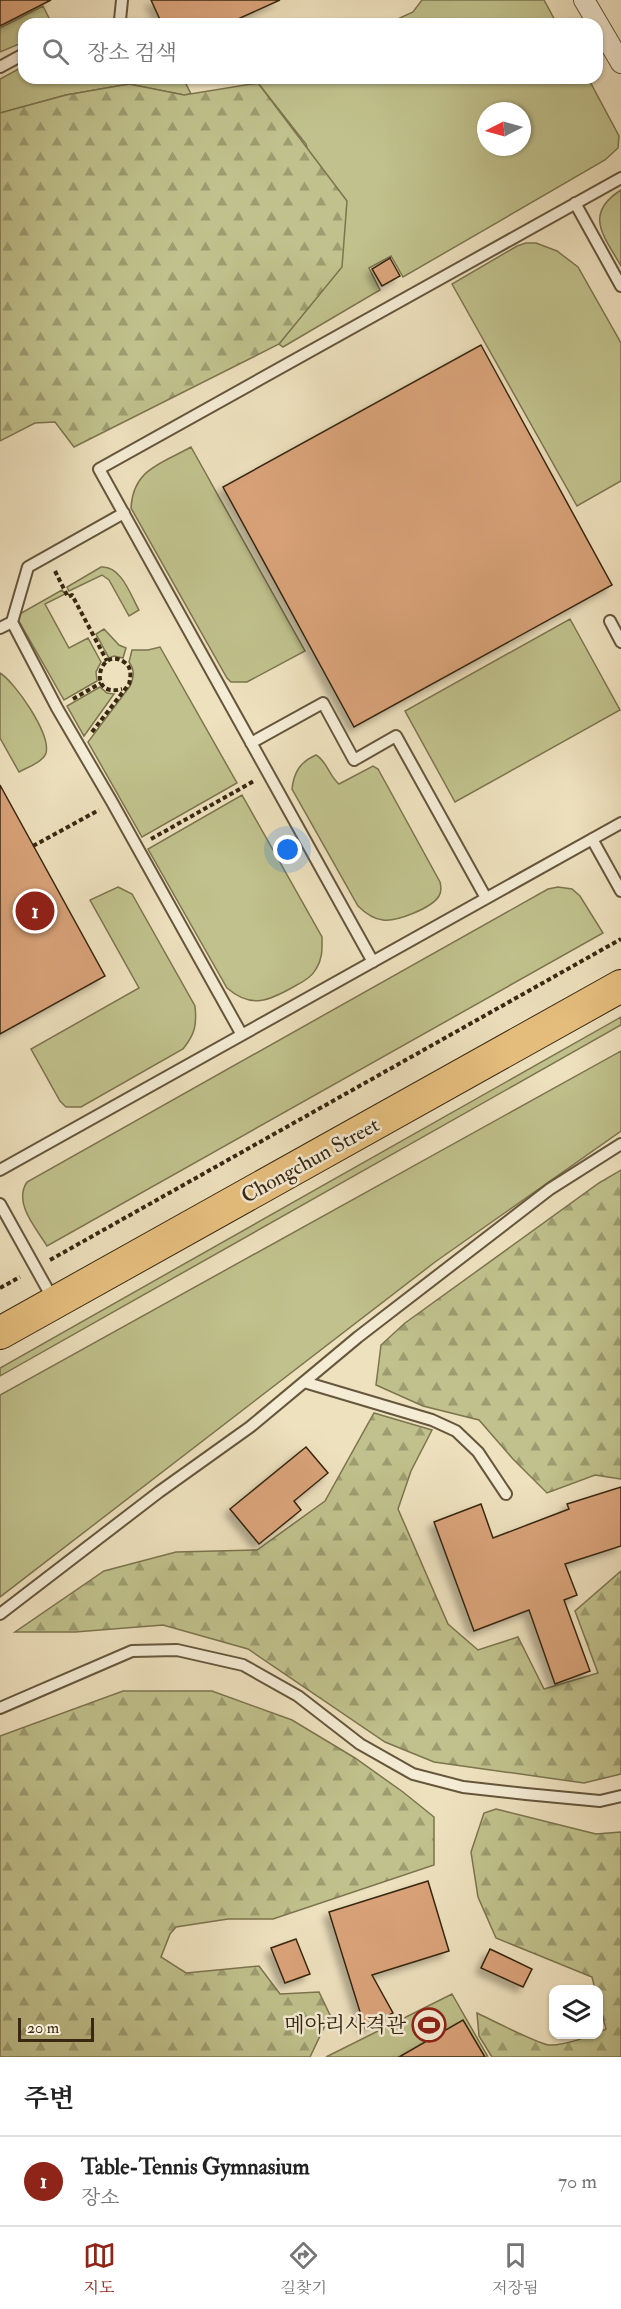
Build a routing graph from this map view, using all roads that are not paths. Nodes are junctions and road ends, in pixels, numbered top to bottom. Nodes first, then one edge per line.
1 (122, 0) edge
2 (584, 0) edge
3 (120, 18) edge
4 (595, 18) edge
5 (603, 32) edge
6 (18, 57) edge
7 (621, 63) edge
8 (0, 67) edge
9 (621, 178) edge
10 (575, 204) junction
11 (621, 286) edge
12 (124, 513) junction
13 (610, 621) dead end
14 (12, 622) junction
15 (0, 628) edge
16 (621, 642) edge
17 (251, 743) junction
18 (621, 823) edge
19 (592, 839) junction
20 (621, 891) edge
21 (486, 898) junction
22 (373, 962) junction
23 (621, 986) edge
24 (242, 1035) junction
25 (621, 1144) edge
26 (0, 1170) edge
27 (0, 1204) edge
28 (55, 1302) junction
29 (0, 1333) edge
30 (304, 1382) junction
31 (506, 1494) dead end
32 (0, 1614) edge
33 (0, 1708) edge
34 (621, 1796) edge

1 - 3 lane
2 - 4 street
5 - 7 street
6 - 8 lane
9 - 10 lane
10 - 11 lane
10 - 12 lane
12 - 14 lane
12 - 17 lane
13 - 16 lane
14 - 15 lane
14 - 24 lane
17 - 21 lane
17 - 22 lane
18 - 19 lane
19 - 20 lane
19 - 21 lane
21 - 22 lane
22 - 24 lane
23 - 28 main road, Chongchun Street
24 - 26 lane
25 - 30 lane
27 - 28 lane
28 - 29 main road, Chongchun Street
30 - 31 lane
30 - 32 lane
33 - 34 lane

